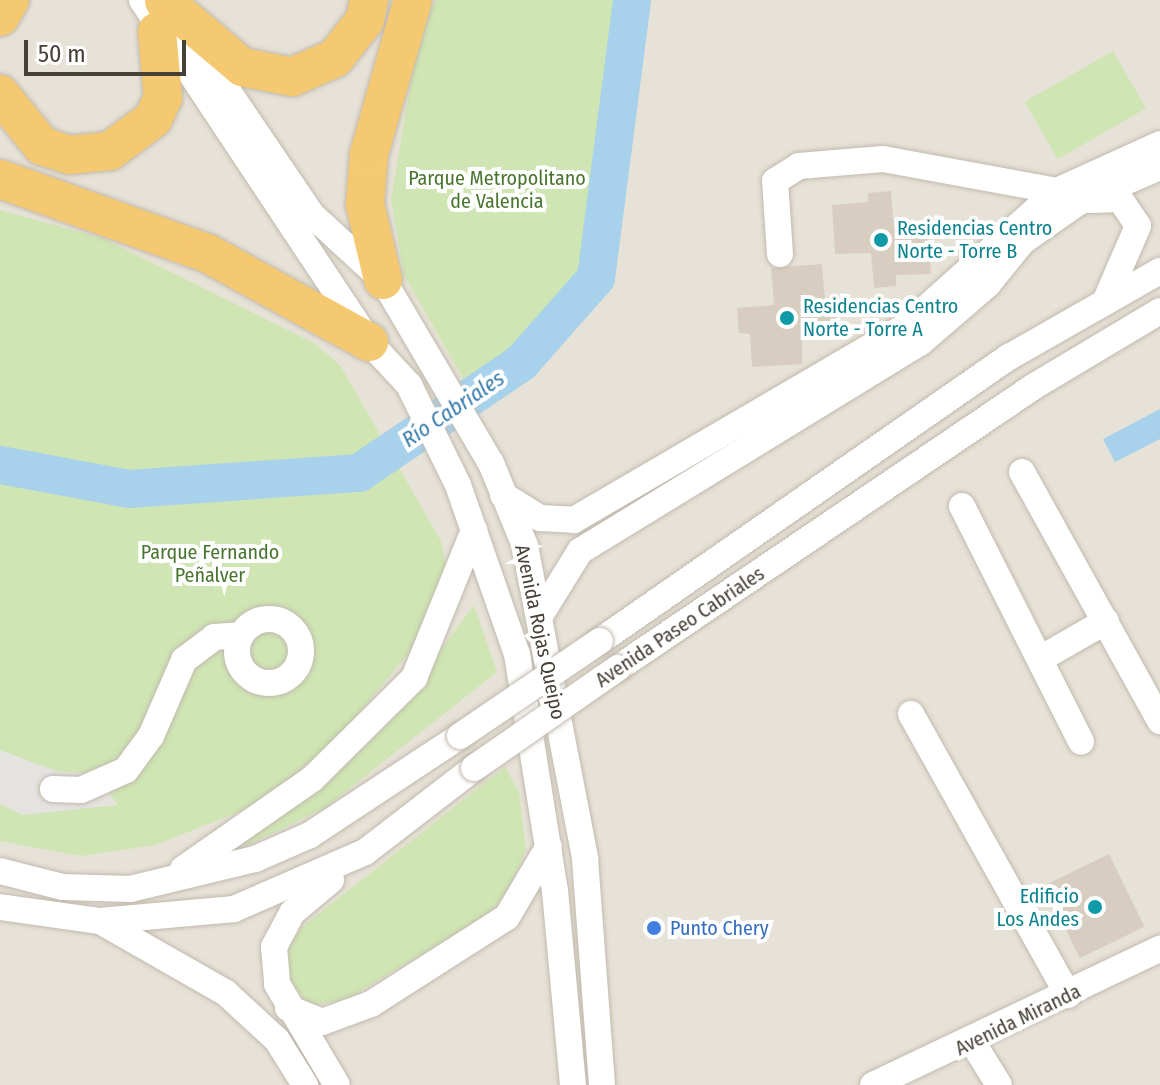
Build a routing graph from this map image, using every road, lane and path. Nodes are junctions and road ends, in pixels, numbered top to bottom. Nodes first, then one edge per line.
1 (10, 0) edge
2 (369, 0) edge
3 (413, 0) edge
4 (155, 10) edge
5 (0, 17) edge
6 (0, 94) edge
7 (1160, 144) edge
8 (1160, 167) edge
9 (0, 179) edge
10 (1068, 197) junction
11 (780, 254) dead end
12 (1160, 271) edge
13 (383, 280) junction
14 (1105, 302) junction
15 (1160, 311) edge
16 (369, 342) junction
17 (1022, 472) dead end
18 (503, 495) junction
19 (962, 506) dead end
20 (474, 530) junction
21 (541, 614) junction
22 (1106, 621) junction
23 (241, 635) dead end
24 (1040, 659) junction
25 (911, 714) dead end
26 (1160, 721) edge
27 (1081, 742) dead end
28 (53, 789) dead end
29 (549, 846) junction
30 (365, 852) junction
31 (0, 871) edge
32 (164, 881) junction
33 (0, 907) edge
34 (100, 921) junction
35 (1160, 949) edge
36 (1068, 995) junction
37 (288, 1008) junction
38 (973, 1043) junction
39 (926, 1076) edge
40 (305, 1085) edge
41 (337, 1085) edge
42 (573, 1085) edge
43 (602, 1085) edge
44 (873, 1085) edge
45 (999, 1085) edge

1 - 5 highway
2 - 4 highway
3 - 13 highway
4 - 6 highway
4 - 13 street, Avenida Rojas Queipo
4 - 16 street, Avenida Rojas Queipo
7 - 10 street
8 - 10 street
9 - 16 highway
10 - 11 street
10 - 14 street
10 - 18 street
10 - 21 street
12 - 14 street, Avenida Paseo Cabriales
13 - 18 street, Avenida Rojas Queipo
14 - 32 street, Avenida Paseo Cabriales, bridge
15 - 30 street, Avenida Paseo Cabriales, bridge
16 - 20 street, Avenida Rojas Queipo
17 - 22 street
18 - 21 street, Avenida Rojas Queipo
19 - 24 street
20 - 29 street, Avenida Rojas Queipo
20 - 32 street
21 - 43 street, Avenida Rojas Queipo
22 - 24 street
22 - 26 street
23 - 28 street
24 - 27 street
25 - 36 street
29 - 37 street
29 - 42 street, Avenida Rojas Queipo
30 - 34 street, Avenida Paseo Cabriales
30 - 37 street
31 - 32 street, Avenida Paseo Cabriales
33 - 34 street, Avenida Paseo Cabriales
34 - 40 street
35 - 36 street, Avenida Miranda
36 - 38 street, Avenida Miranda
37 - 41 street
38 - 39 street, Avenida Miranda
38 - 45 street
39 - 44 street, Avenida Miranda

